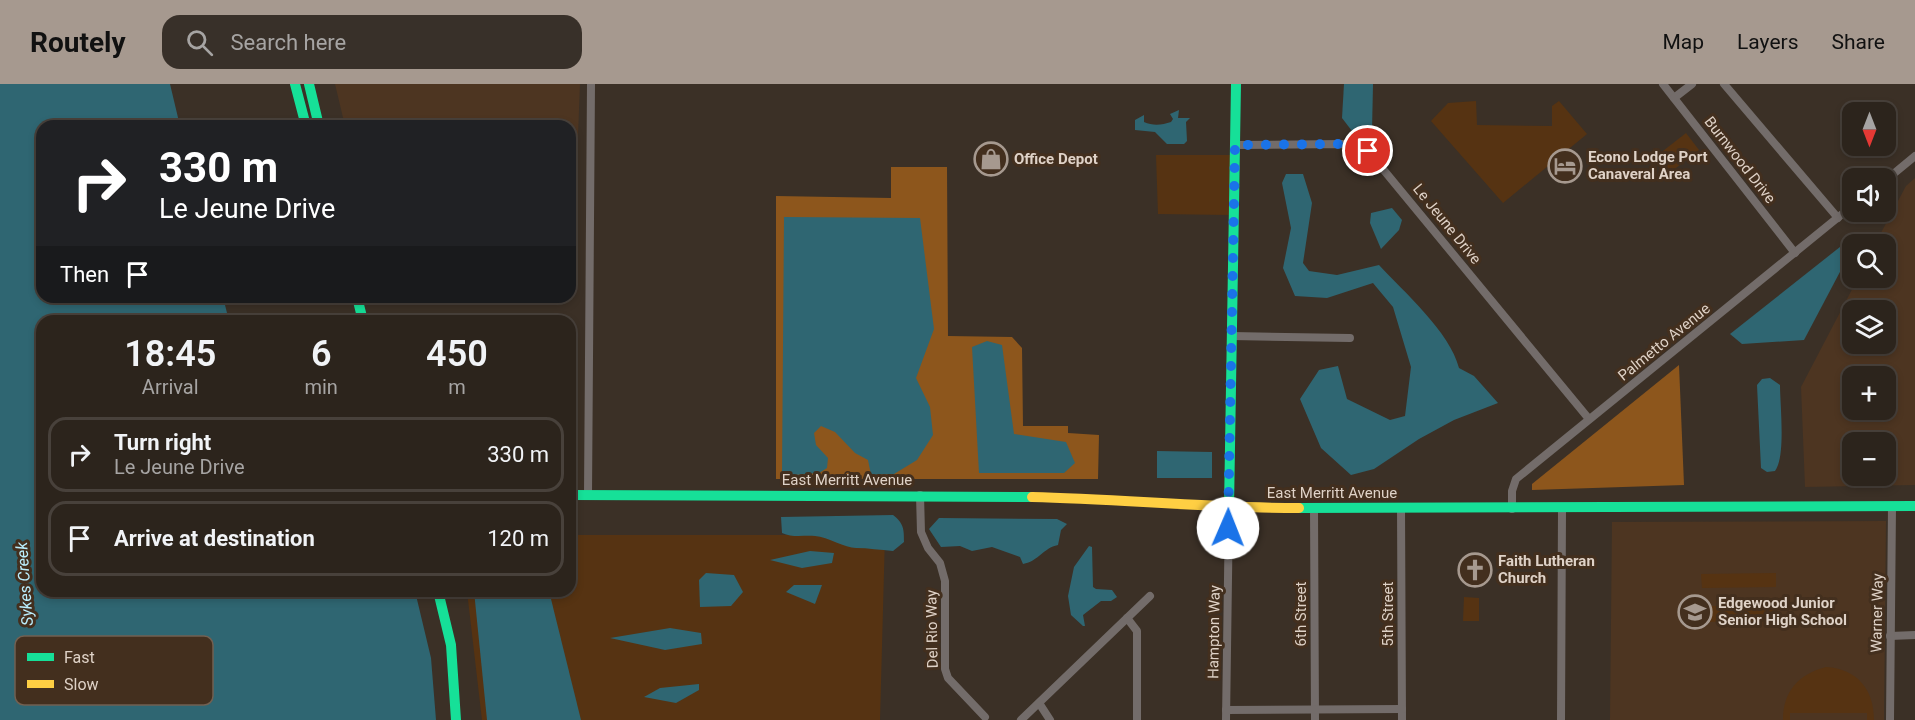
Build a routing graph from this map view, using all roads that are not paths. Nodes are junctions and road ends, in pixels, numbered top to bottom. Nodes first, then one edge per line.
1 (295, 84) edge
2 (309, 84) edge
3 (591, 84) edge
4 (1236, 84) edge
5 (1663, 84) edge
6 (1692, 84) edge
7 (1724, 84) edge
8 (1674, 98) junction
9 (304, 120) edge
10 (318, 120) edge
11 (1235, 145) junction
12 (1915, 156) edge
13 (1896, 172) edge
14 (1842, 215) edge
15 (1838, 218) junction
16 (1795, 253) junction
17 (1232, 336) junction
18 (1350, 338) dead end
19 (1588, 419) junction
20 (576, 495) edge
21 (588, 495) junction
22 (920, 495) junction
23 (1892, 506) junction
24 (1915, 506) edge
25 (1229, 508) junction
26 (1314, 508) junction
27 (1401, 508) junction
28 (1512, 509) junction
29 (1562, 509) junction
30 (1150, 596) dead end
31 (439, 597) edge
32 (1127, 618) junction
33 (1915, 635) edge
34 (1890, 636) junction
35 (1039, 703) junction
36 (1402, 709) junction
37 (1226, 710) junction
38 (1315, 715) edge
39 (985, 717) dead end
40 (456, 720) edge
41 (1021, 720) edge
42 (1050, 720) edge
43 (1137, 720) edge
44 (1226, 720) edge
45 (1402, 720) edge
46 (1561, 720) edge
47 (1890, 720) edge

1 - 9 street
2 - 10 street
3 - 21 street
4 - 11 street
5 - 8 street, Burnwood Drive
6 - 8 street
7 - 15 street
8 - 16 street, Burnwood Drive
11 - 17 street
11 - 19 street, Le Jeune Drive
12 - 13 street
14 - 15 street, Palmetto Avenue
15 - 16 street, Palmetto Avenue
16 - 19 street, Palmetto Avenue
17 - 18 street
17 - 25 street
19 - 28 street, Palmetto Avenue
20 - 21 street, East Merritt Avenue
21 - 22 street, East Merritt Avenue
22 - 25 street, East Merritt Avenue
22 - 39 street, Del Rio Way
23 - 24 street, East Merritt Avenue
23 - 29 street, East Merritt Avenue
23 - 34 street, Warner Way
25 - 26 street, East Merritt Avenue
25 - 37 street, Hampton Way
26 - 27 street, East Merritt Avenue
26 - 38 street, 6th Street
27 - 28 street, East Merritt Avenue
27 - 36 street, 5th Street
28 - 29 street, East Merritt Avenue
29 - 46 street
30 - 32 street
31 - 40 street
32 - 35 street
32 - 43 street
33 - 34 street
34 - 47 street, Warner Way
35 - 41 street
35 - 42 street
36 - 38 street
36 - 45 street, 5th Street
37 - 38 street
37 - 44 street, Hampton Way

